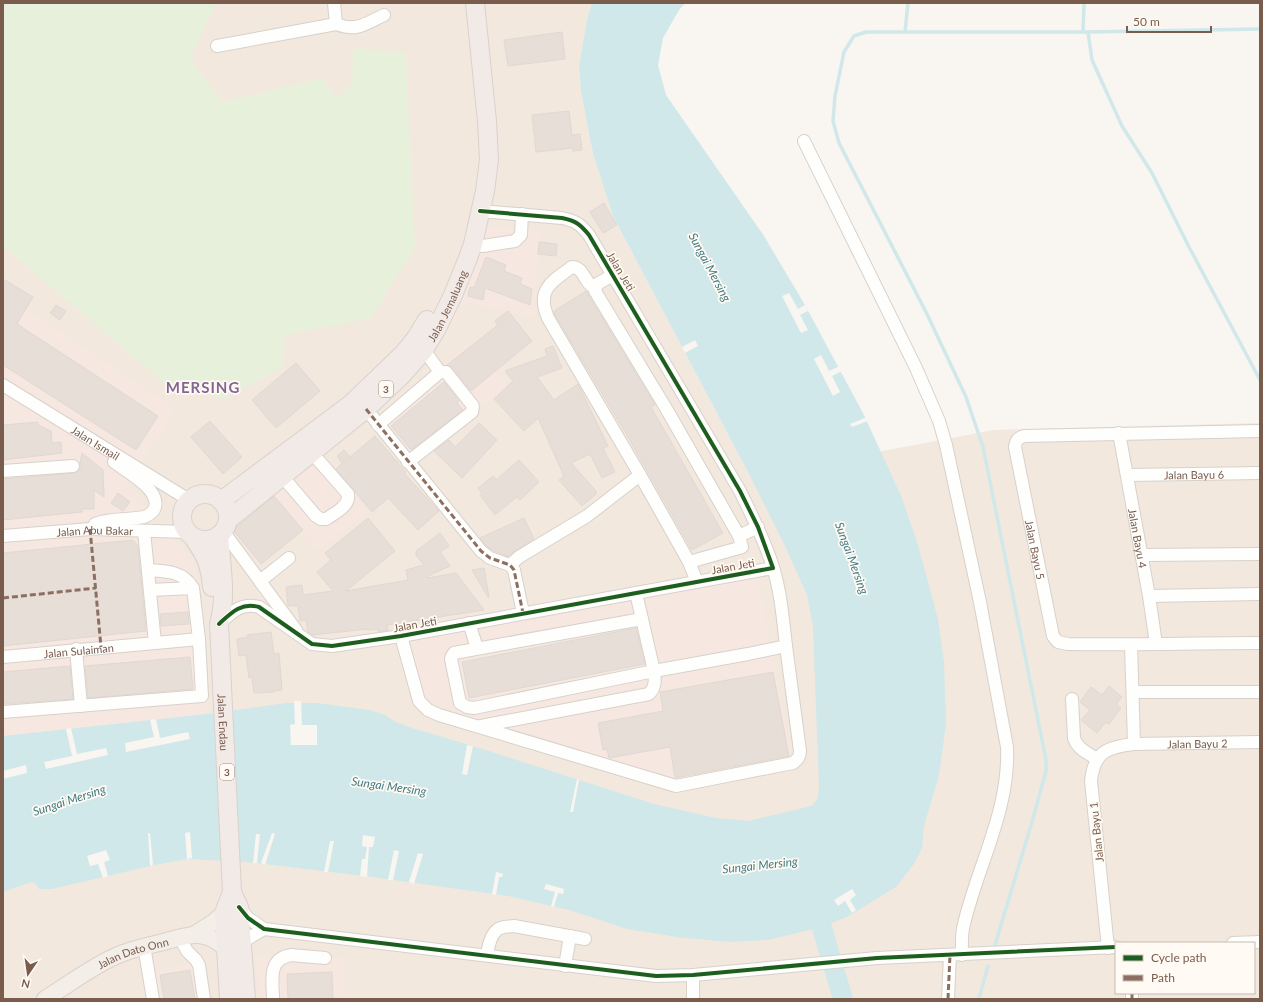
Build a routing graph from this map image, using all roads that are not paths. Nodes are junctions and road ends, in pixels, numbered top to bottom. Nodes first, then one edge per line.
1 (334, 3) edge
2 (463, 3) edge
3 (475, 3) edge
4 (384, 15) dead end
5 (336, 24) junction
6 (217, 46) dead end
7 (804, 141) dead end
8 (480, 211) junction
9 (522, 214) junction
10 (472, 244) junction
11 (613, 275) junction
12 (595, 288) junction
13 (424, 350) junction
14 (440, 372) junction
15 (3, 385) edge
16 (366, 409) junction
17 (378, 425) junction
18 (1260, 431) edge
19 (80, 433) junction
20 (1119, 433) junction
21 (312, 453) junction
22 (408, 462) junction
23 (73, 466) dead end
24 (3, 471) edge
25 (1260, 473) edge
26 (640, 475) junction
27 (1127, 475) junction
28 (282, 476) junction
29 (189, 500) junction
30 (221, 501) junction
31 (758, 527) junction
32 (90, 529) junction
33 (223, 529) junction
34 (144, 531) junction
35 (190, 535) junction
36 (3, 536) edge
37 (739, 536) junction
38 (1142, 554) junction
39 (1260, 554) edge
40 (289, 558) dead end
41 (689, 562) junction
42 (510, 565) junction
43 (773, 568) junction
44 (148, 570) junction
45 (260, 581) junction
46 (696, 582) junction
47 (193, 588) junction
48 (150, 590) junction
49 (636, 593) junction
50 (1260, 594) edge
51 (1149, 596) junction
52 (523, 614) junction
53 (642, 619) junction
54 (469, 623) junction
55 (219, 624) junction
56 (401, 636) junction
57 (199, 639) junction
58 (303, 639) junction
59 (155, 643) junction
60 (1156, 644) junction
61 (1260, 644) edge
62 (1131, 645) junction
63 (786, 646) junction
64 (477, 648) junction
65 (76, 649) junction
66 (3, 657) edge
67 (654, 671) junction
68 (1133, 692) junction
69 (1260, 692) edge
70 (1072, 699) dead end
71 (81, 706) junction
72 (3, 712) edge
73 (478, 727) junction
74 (1260, 742) edge
75 (1134, 744) junction
76 (1097, 759) junction
77 (232, 904) junction
78 (264, 929) junction
79 (188, 936) junction
80 (570, 936) junction
81 (586, 939) dead end
82 (144, 946) junction
83 (234, 948) junction
84 (1112, 948) edge
85 (487, 955) junction
86 (956, 955) junction
87 (325, 958) dead end
88 (564, 966) junction
89 (693, 975) junction
90 (45, 999) edge
91 (153, 999) edge
92 (204, 999) edge
93 (229, 999) edge
94 (246, 999) edge
95 (273, 999) edge
96 (693, 999) edge
97 (948, 999) edge

1 - 5 street
2 - 30 highway, Jalan Jemaluang / 3
3 - 8 highway, Jalan Jemaluang / 3
4 - 5 street
5 - 6 street
7 - 86 street
8 - 9 street, Jalan Jeti
8 - 10 highway, Jalan Jemaluang / 3
9 - 10 street
9 - 11 street, Jalan Jeti
10 - 13 highway, Jalan Jemaluang / 3
11 - 12 street
11 - 31 street, Jalan Jeti
12 - 26 street
12 - 37 street
13 - 14 street
13 - 16 highway, Jalan Jemaluang / 3
14 - 17 street
14 - 22 street
15 - 19 street, Jalan Ismail
16 - 17 street
16 - 21 highway, Jalan Jemaluang / 3
17 - 22 street
18 - 20 street
19 - 29 street, Jalan Ismail
19 - 32 street
20 - 27 street, Jalan Bayu 4
20 - 62 street, Jalan Bayu 5
21 - 28 highway, Jalan Jemaluang / 3
21 - 28 street
22 - 42 street
23 - 24 street
25 - 27 street, Jalan Bayu 6
26 - 41 street
26 - 42 street
27 - 38 street, Jalan Bayu 4
28 - 33 highway, Jalan Jemaluang / 3
29 - 30 highway
29 - 35 highway, 3
30 - 33 highway, 3
31 - 37 street
31 - 43 street, Jalan Jeti
32 - 34 street, Jalan Abu Bakar
32 - 36 street, Jalan Abu Bakar
33 - 35 highway, 3
33 - 45 street
33 - 55 highway, Jalan Endau / 3
34 - 35 street, Jalan Abu Bakar
34 - 44 street
35 - 55 highway, Jalan Endau / 3
37 - 41 street
38 - 39 street
38 - 51 street, Jalan Bayu 4
40 - 45 street
41 - 46 street
42 - 52 street
43 - 46 street, Jalan Jeti
43 - 63 street
44 - 47 street
44 - 48 street
45 - 58 street
46 - 49 street, Jalan Jeti
47 - 48 street
47 - 57 street
48 - 59 street
49 - 52 street, Jalan Jeti
49 - 53 street
50 - 51 street
51 - 60 street, Jalan Bayu 4
52 - 54 street, Jalan Jeti
53 - 64 street
53 - 67 street
54 - 56 street, Jalan Jeti
54 - 64 street
55 - 58 street, Jalan Jeti
55 - 77 highway, Jalan Endau / 3
56 - 58 street, Jalan Jeti
56 - 73 street
57 - 59 street, Jalan Sulaiman
57 - 71 street
59 - 65 street, Jalan Sulaiman
60 - 61 street
60 - 62 street
62 - 68 street
63 - 67 street
63 - 73 street
64 - 67 street
65 - 66 street, Jalan Sulaiman
65 - 71 street
67 - 73 street
68 - 69 street
68 - 75 street
70 - 76 street
71 - 72 street
74 - 75 street, Jalan Bayu 2
75 - 76 street
76 - 84 street, Jalan Bayu 1
77 - 78 street
77 - 79 main road
77 - 83 highway, Jalan Endau / 3
78 - 83 street
78 - 85 street
79 - 82 main road, Jalan Dato Onn
79 - 83 main road, Jalan Dato Onn
79 - 92 street
80 - 81 street
80 - 85 street
80 - 88 street
82 - 90 main road, Jalan Dato Onn
82 - 91 street
83 - 93 highway, Jalan Endau / 3
83 - 94 highway, Jalan Endau / 3
84 - 86 street
85 - 88 street
86 - 89 street
86 - 97 street
87 - 95 street
88 - 89 street
89 - 96 street

